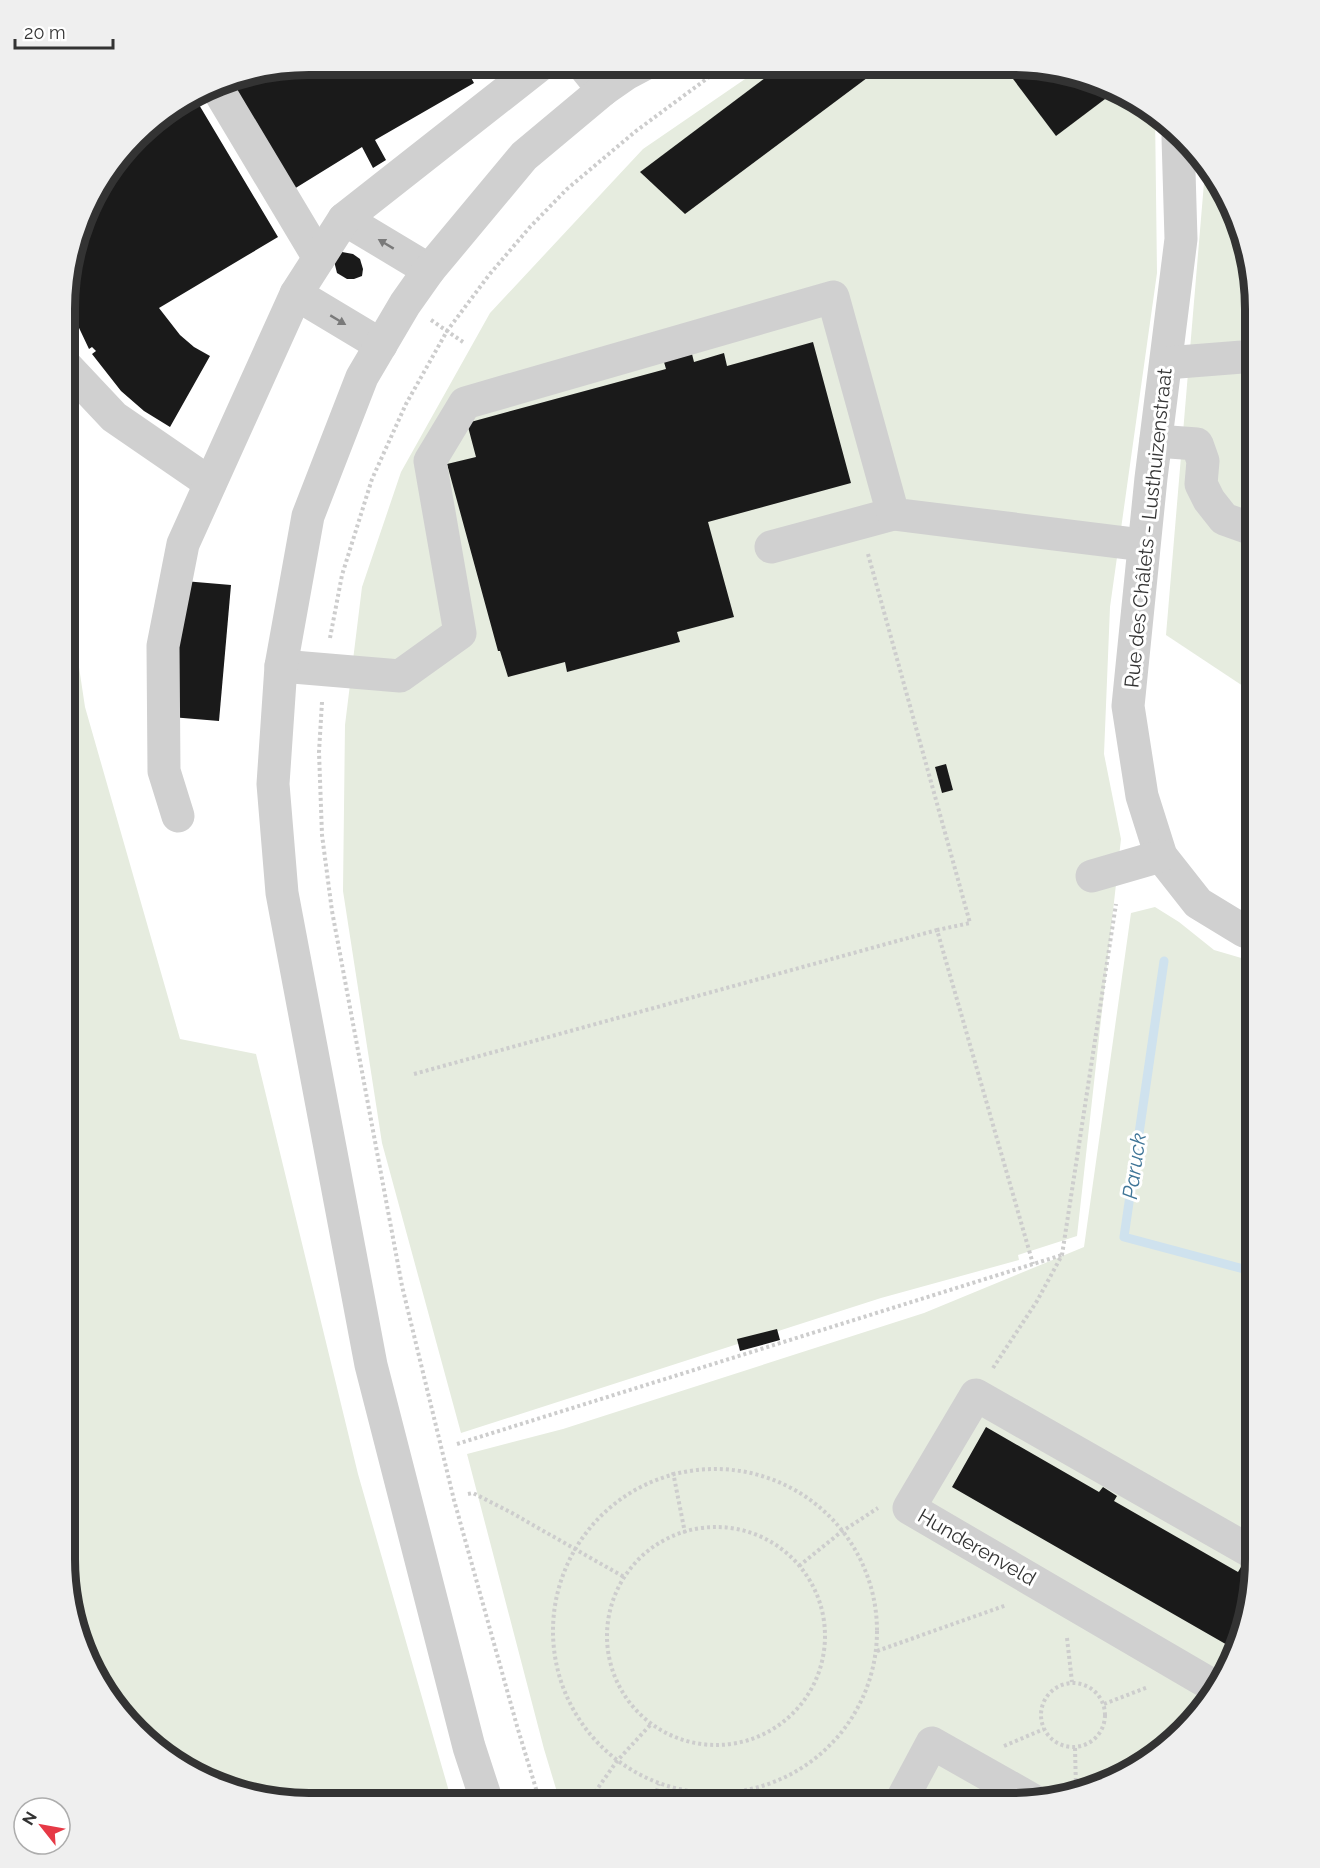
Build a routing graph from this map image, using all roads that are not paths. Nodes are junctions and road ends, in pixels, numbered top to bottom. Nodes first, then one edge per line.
1 (527, 75) edge
2 (626, 75) edge
3 (220, 93) edge
4 (1178, 146) edge
5 (344, 219) junction
6 (319, 258) junction
7 (429, 270) junction
8 (296, 294) junction
9 (381, 345) junction
10 (1245, 357) edge
11 (1166, 363) junction
12 (75, 376) edge
13 (1156, 441) junction
14 (210, 483) junction
15 (893, 514) junction
16 (1245, 526) edge
17 (1143, 545) junction
18 (771, 547) dead end
19 (281, 666) junction
20 (178, 816) dead end
21 (1161, 856) junction
22 (1106, 872) road end
23 (1245, 931) edge
24 (1245, 1548) edge
25 (1209, 1683) edge
26 (1019, 1792) edge
27 (484, 1793) edge
28 (905, 1793) edge

1 - 5 street
2 - 7 street
3 - 6 street
4 - 11 street, Rue des Châlets - Lusthuizenstraat
5 - 6 street
7 -> 5 street
6 - 8 street
7 - 9 street
8 -> 9 street
8 - 14 street
9 - 19 street
10 - 11 street
11 - 13 street, Rue des Châlets - Lusthuizenstraat
12 - 14 street
13 - 16 street
13 - 17 street, Rue des Châlets - Lusthuizenstraat
14 - 20 street
15 - 17 street
15 - 18 street
15 - 19 street
17 - 21 street, Rue des Châlets - Lusthuizenstraat
19 - 27 street
21 - 22 street
21 - 23 street, Rue des Châlets - Lusthuizenstraat
24 - 25 street, Hunderenveld
26 - 28 street

